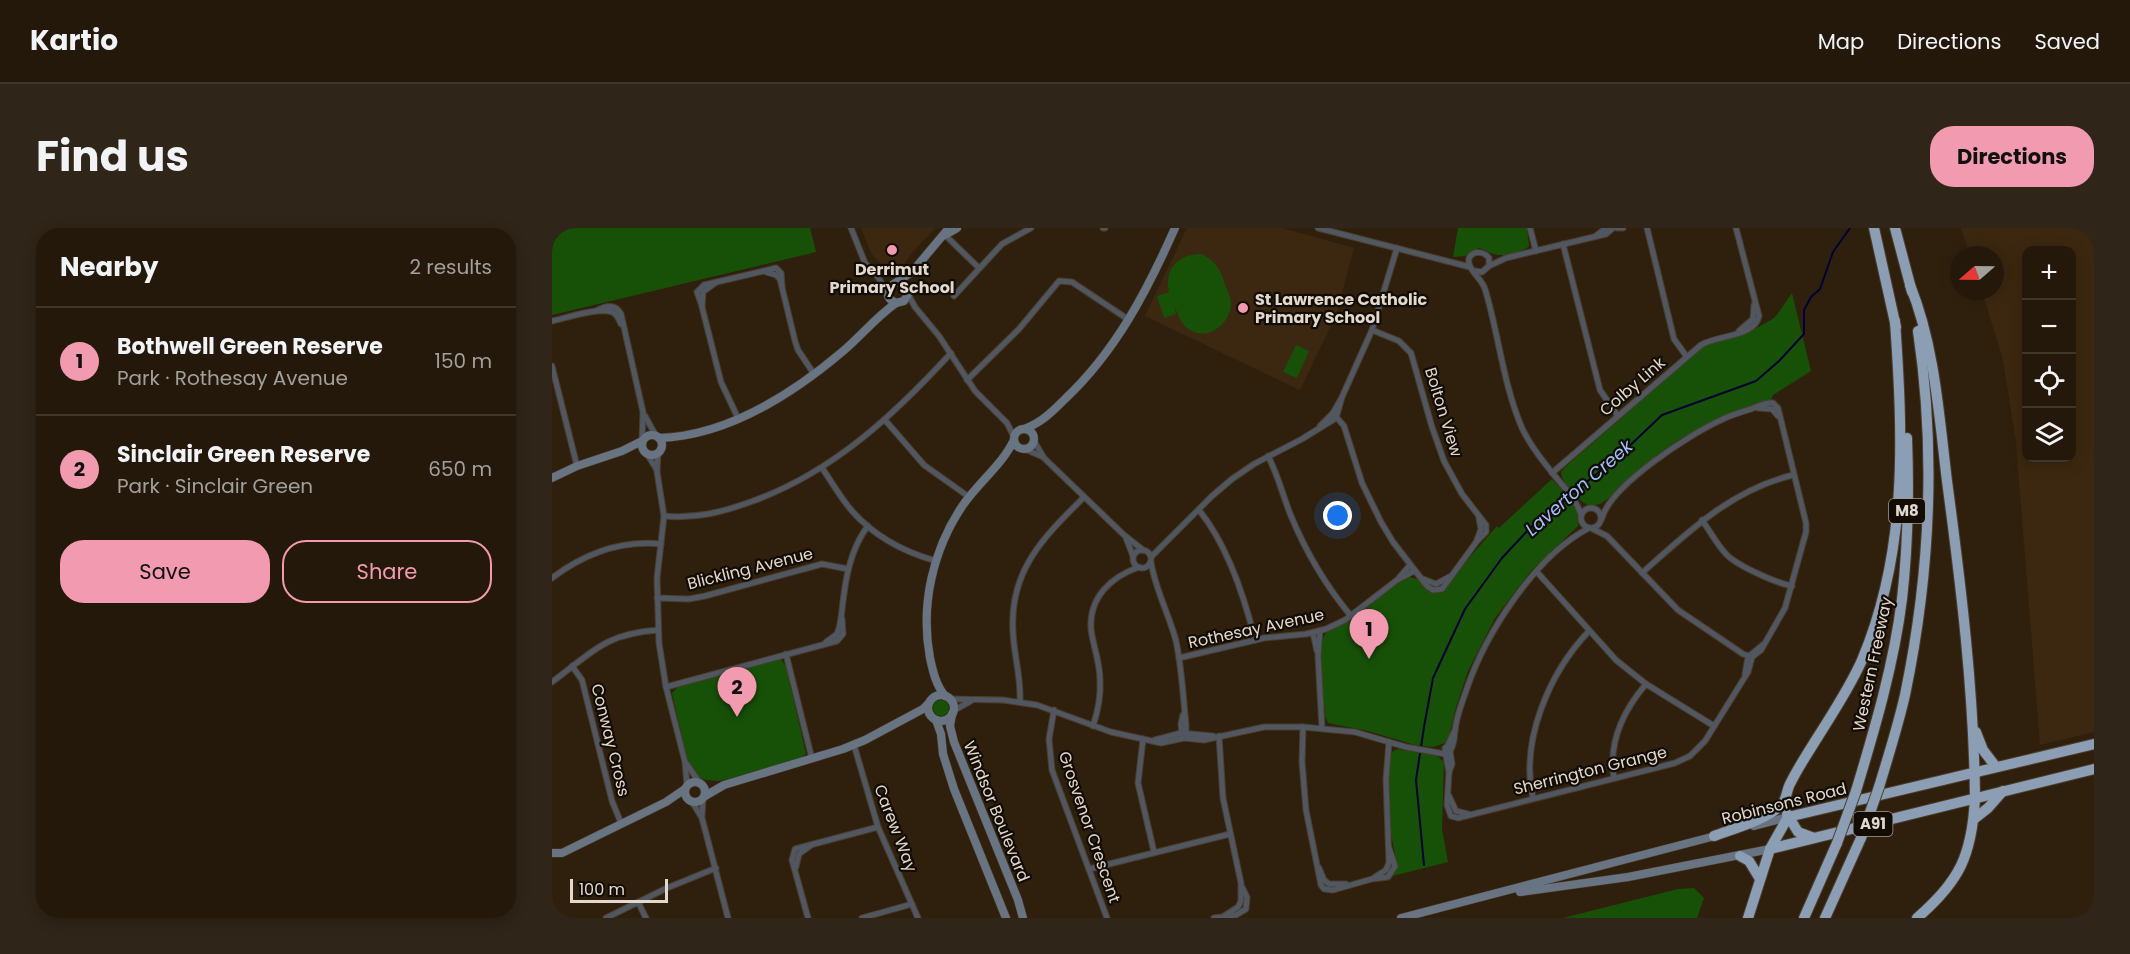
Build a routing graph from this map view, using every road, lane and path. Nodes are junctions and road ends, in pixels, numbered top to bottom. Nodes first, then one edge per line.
1 (851, 228) edge
2 (957, 228) edge
3 (1031, 228) edge
4 (1175, 228) edge
5 (1318, 228) edge
6 (1530, 228) edge
7 (1606, 228) edge
8 (1615, 228) edge
9 (1623, 228) edge
10 (1647, 228) edge
11 (1736, 228) edge
12 (1874, 228) edge
13 (1895, 228) edge
14 (947, 232) edge
15 (1595, 236) junction
16 (1563, 244) junction
17 (1397, 248) junction
18 (1536, 251) junction
19 (1471, 256) junction
20 (1487, 256) junction
21 (1506, 258) junction
22 (1453, 261) junction
23 (978, 267) junction
24 (1488, 268) junction
25 (1473, 269) junction
26 (912, 272) junction
27 (878, 277) junction
28 (898, 282) junction
29 (1910, 285) junction
30 (1484, 287) junction
31 (908, 292) junction
32 (887, 294) junction
33 (954, 296) dead end
34 (897, 303) junction
35 (915, 307) junction
36 (882, 312) junction
37 (1129, 320) junction
38 (552, 321) edge
39 (1895, 321) junction
40 (1372, 330) junction
41 (951, 353) junction
42 (1687, 357) junction
43 (552, 366) edge
44 (814, 374) junction
45 (967, 380) junction
46 (643, 412) junction
47 (1618, 416) junction
48 (1333, 417) junction
49 (738, 418) junction
50 (1044, 419) junction
51 (885, 420) junction
52 (1006, 423) junction
53 (1023, 429) junction
54 (657, 437) junction
55 (678, 438) junction
56 (1014, 439) junction
57 (1034, 440) junction
58 (642, 441) junction
59 (1024, 449) junction
60 (622, 451) junction
61 (660, 451) junction
62 (645, 453) junction
63 (1268, 456) junction
64 (1004, 458) junction
65 (1044, 458) junction
66 (577, 466) junction
67 (822, 468) junction
68 (657, 472) junction
69 (1552, 473) junction
70 (1793, 475) junction
71 (552, 478) edge
72 (969, 497) junction
73 (1084, 497) junction
74 (1610, 501) junction
75 (1576, 502) junction
76 (1592, 508) junction
77 (1199, 510) junction
78 (664, 516) junction
79 (1581, 517) junction
80 (1601, 520) junction
81 (1702, 520) junction
82 (868, 526) junction
83 (1591, 528) junction
84 (1124, 535) junction
85 (1575, 535) junction
86 (1607, 536) junction
87 (661, 544) junction
88 (1162, 544) junction
89 (1144, 550) junction
90 (1133, 557) junction
91 (1151, 559) junction
92 (936, 561) junction
93 (1410, 565) junction
94 (1140, 568) junction
95 (848, 569) junction
96 (1414, 571) junction
97 (1537, 572) junction
98 (1642, 573) junction
99 (1122, 574) junction
100 (552, 578) edge
101 (1397, 580) junction
102 (1155, 583) junction
103 (1792, 586) junction
104 (657, 598) junction
105 (1351, 616) junction
106 (658, 630) junction
107 (1320, 631) junction
108 (1589, 632) junction
109 (1313, 633) junction
110 (1255, 640) junction
111 (786, 654) junction
112 (1318, 656) junction
113 (1750, 656) junction
114 (1179, 658) junction
115 (572, 666) junction
116 (933, 671) junction
117 (552, 682) edge
118 (1646, 684) junction
119 (666, 687) junction
120 (947, 697) junction
121 (976, 699) junction
122 (930, 701) junction
123 (1020, 701) junction
124 (1054, 710) junction
125 (1971, 711) junction
126 (952, 713) junction
127 (905, 717) junction
128 (934, 718) junction
129 (1093, 726) junction
130 (1714, 726) junction
131 (1303, 727) junction
132 (1322, 728) junction
133 (1184, 735) junction
134 (1219, 736) junction
135 (1143, 740) junction
136 (1389, 742) junction
137 (2094, 744) edge
138 (854, 745) junction
139 (1447, 751) junction
140 (812, 759) junction
141 (685, 762) junction
142 (1996, 767) junction
143 (2094, 769) edge
144 (1975, 772) junction
145 (1614, 778) junction
146 (700, 783) junction
147 (724, 784) junction
148 (686, 787) junction
149 (2003, 791) junction
150 (1786, 796) junction
151 (704, 797) junction
152 (1533, 798) junction
153 (1975, 798) junction
154 (690, 801) junction
155 (666, 802) junction
156 (1788, 817) junction
157 (702, 818) junction
158 (1974, 819) junction
159 (621, 823) junction
160 (878, 827) junction
161 (1230, 834) junction
162 (1714, 836) junction
163 (1814, 838) junction
164 (571, 847) junction
165 (552, 848) edge
166 (1770, 849) junction
167 (1154, 852) junction
168 (552, 853) edge
169 (1740, 856) junction
170 (716, 868) junction
171 (1089, 869) junction
172 (1760, 879) junction
173 (1483, 898) junction
174 (638, 902) junction
175 (912, 904) junction
176 (1022, 917) edge
177 (606, 918) edge
178 (645, 918) edge
179 (728, 918) edge
180 (808, 918) edge
181 (862, 918) edge
182 (918, 918) edge
183 (1006, 918) edge
184 (1107, 918) edge
185 (1214, 918) edge
186 (1401, 918) edge
187 (1748, 918) edge
188 (1804, 918) edge
189 (1825, 918) edge
190 (1917, 918) edge

1 - 27 street
2 - 14 street
3 - 23 street
4 - 37 street
5 - 17 street
6 - 18 street
7 - 15 street
8 - 9 street
8 - 15 street
10 - 42 street
11 - 42 street, Colby Link
12 - 39 highway, Western Freeway / M8
13 - 29 highway, Western Freeway / M8
14 - 23 street
14 - 26 street
15 - 16 street
16 - 18 street
16 - 47 street
17 - 22 street
17 - 40 street
18 - 21 street
19 - 20 street
19 - 22 street
19 - 25 street
20 - 21 street
20 - 24 street
21 - 24 street
22 - 25 street
23 - 33 street
24 - 25 street
24 - 30 street
25 - 30 street
26 - 28 street
26 - 31 street
27 - 28 street
27 - 32 street
28 - 31 street
28 - 32 street
29 - 125 highway
29 - 189 highway, Western Freeway / M8, bridge
30 - 69 street
31 - 34 street
31 - 35 street
32 - 34 street
32 - 36 street
34 - 35 street
34 - 36 street
35 - 41 street
36 - 44 street
37 - 45 street
37 - 50 street
38 - 46 street
39 - 150 highway
39 - 188 highway, Western Freeway / M8, bridge
40 - 48 street
40 - 96 street, Bolton View
41 - 45 street
41 - 51 street
42 - 47 street, Colby Link
43 - 66 street
44 - 49 street
44 - 49 street
45 - 52 street
46 - 54 street
46 - 58 street
47 - 69 street, Colby Link
48 - 63 street
48 - 93 street
49 - 55 street
50 - 53 street
50 - 57 street
51 - 67 street
51 - 72 street
52 - 53 street
52 - 56 street
53 - 56 street
53 - 57 street
54 - 55 street
54 - 58 street
54 - 61 street
55 - 61 street
56 - 59 street
56 - 64 street
57 - 59 street
57 - 65 street
58 - 60 street
58 - 62 street
59 - 64 street
59 - 65 street
60 - 62 street
60 - 66 street
61 - 62 street
61 - 68 street
62 - 68 street
63 - 77 street
63 - 105 street
64 - 72 street
65 - 73 street
66 - 71 street
67 - 78 street
67 - 82 street
68 - 78 street
69 - 75 street
70 - 74 street, Sherrington Grange
70 - 81 street
70 - 103 street, Sherrington Grange
72 - 92 street
73 - 84 street
73 - 123 street
74 - 76 street
74 - 80 street
75 - 76 street
75 - 79 street
76 - 79 street
76 - 80 street
77 - 88 street
77 - 110 street
78 - 87 street
79 - 83 street
79 - 85 street
80 - 83 street
80 - 86 street
81 - 98 street
81 - 103 street
82 - 92 street
82 - 95 street
83 - 85 street
83 - 86 street
84 - 89 street
84 - 90 street
85 - 97 street
86 - 98 street
87 - 100 street
87 - 104 street
88 - 89 street
88 - 91 street
89 - 90 street
89 - 91 street
90 - 94 street
90 - 99 street
91 - 94 street
91 - 102 street
92 - 116 street
93 - 96 street
93 - 101 street, Rothesay Avenue
94 - 99 street
94 - 102 street
95 - 104 street, Blickling Avenue
95 - 111 street
96 - 101 street, Rothesay Avenue
97 - 108 street
97 - 139 street
98 - 113 street
99 - 129 street
101 - 105 street, Rothesay Avenue
102 - 114 street
103 - 113 street, Sherrington Grange
104 - 106 street
105 - 107 street, Rothesay Avenue
106 - 115 street
106 - 119 street
107 - 109 street, Rothesay Avenue
107 - 112 street
108 - 118 street
108 - 152 street
109 - 110 street, Rothesay Avenue
109 - 112 street
110 - 114 street, Rothesay Avenue
111 - 119 street
111 - 140 street
112 - 132 street
113 - 130 street, Sherrington Grange
114 - 133 street
115 - 117 street
115 - 159 street, Conway Cross
116 - 120 street
116 - 122 street
118 - 130 street
118 - 145 street
119 - 141 street
120 - 121 street
120 - 122 street
120 - 126 street
121 - 123 street
121 - 126 street
122 - 127 street
122 - 128 street
123 - 124 street
124 - 129 street
124 - 171 street, Grosvenor Crescent
125 - 142 highway
125 - 144 highway
126 - 128 street
126 - 176 street, Windsor Boulevard
127 - 128 street
127 - 138 street
128 - 183 street, Windsor Boulevard
129 - 135 street
130 - 145 street, Sherrington Grange
131 - 132 street
131 - 134 street
131 - 136 street
132 - 136 street
133 - 134 street
133 - 135 street
134 - 161 street
135 - 167 street
136 - 139 street
137 - 142 highway, Robinsons Road / A91
138 - 140 street
138 - 160 street, Carew Way
139 - 152 street, Sherrington Grange
140 - 147 street
141 - 146 street
141 - 148 street
142 - 144 highway, Robinsons Road / A91
143 - 149 highway, Robinsons Road / A91
144 - 153 highway
144 - 156 highway, Robinsons Road / A91
145 - 152 street, Sherrington Grange
146 - 147 street
146 - 148 street
146 - 151 street
147 - 151 street
148 - 154 street
148 - 155 street
149 - 153 highway, Robinsons Road / A91
149 - 158 highway
150 - 156 highway
150 - 162 highway
151 - 154 street
151 - 157 street
153 - 158 highway
153 - 163 highway, Robinsons Road / A91
154 - 155 street
154 - 157 street
155 - 159 street
156 - 162 street, Robinsons Road / A91
156 - 163 highway
156 - 166 highway
157 - 170 street
158 - 190 highway
159 - 164 street
160 - 175 street, Carew Way
160 - 180 street
161 - 167 street
161 - 185 street
162 - 173 street, Robinsons Road / A91
163 - 166 highway, Robinsons Road / A91
164 - 165 street
164 - 168 street
166 - 169 street, Robinsons Road / A91
166 - 172 highway
167 - 171 street
169 - 172 highway
169 - 173 street, Robinsons Road / A91
170 - 174 street
170 - 179 street
171 - 184 street, Grosvenor Crescent
172 - 187 highway
173 - 186 street, Robinsons Road / A91
174 - 177 street
174 - 178 street
175 - 181 street
175 - 182 street, Carew Way

